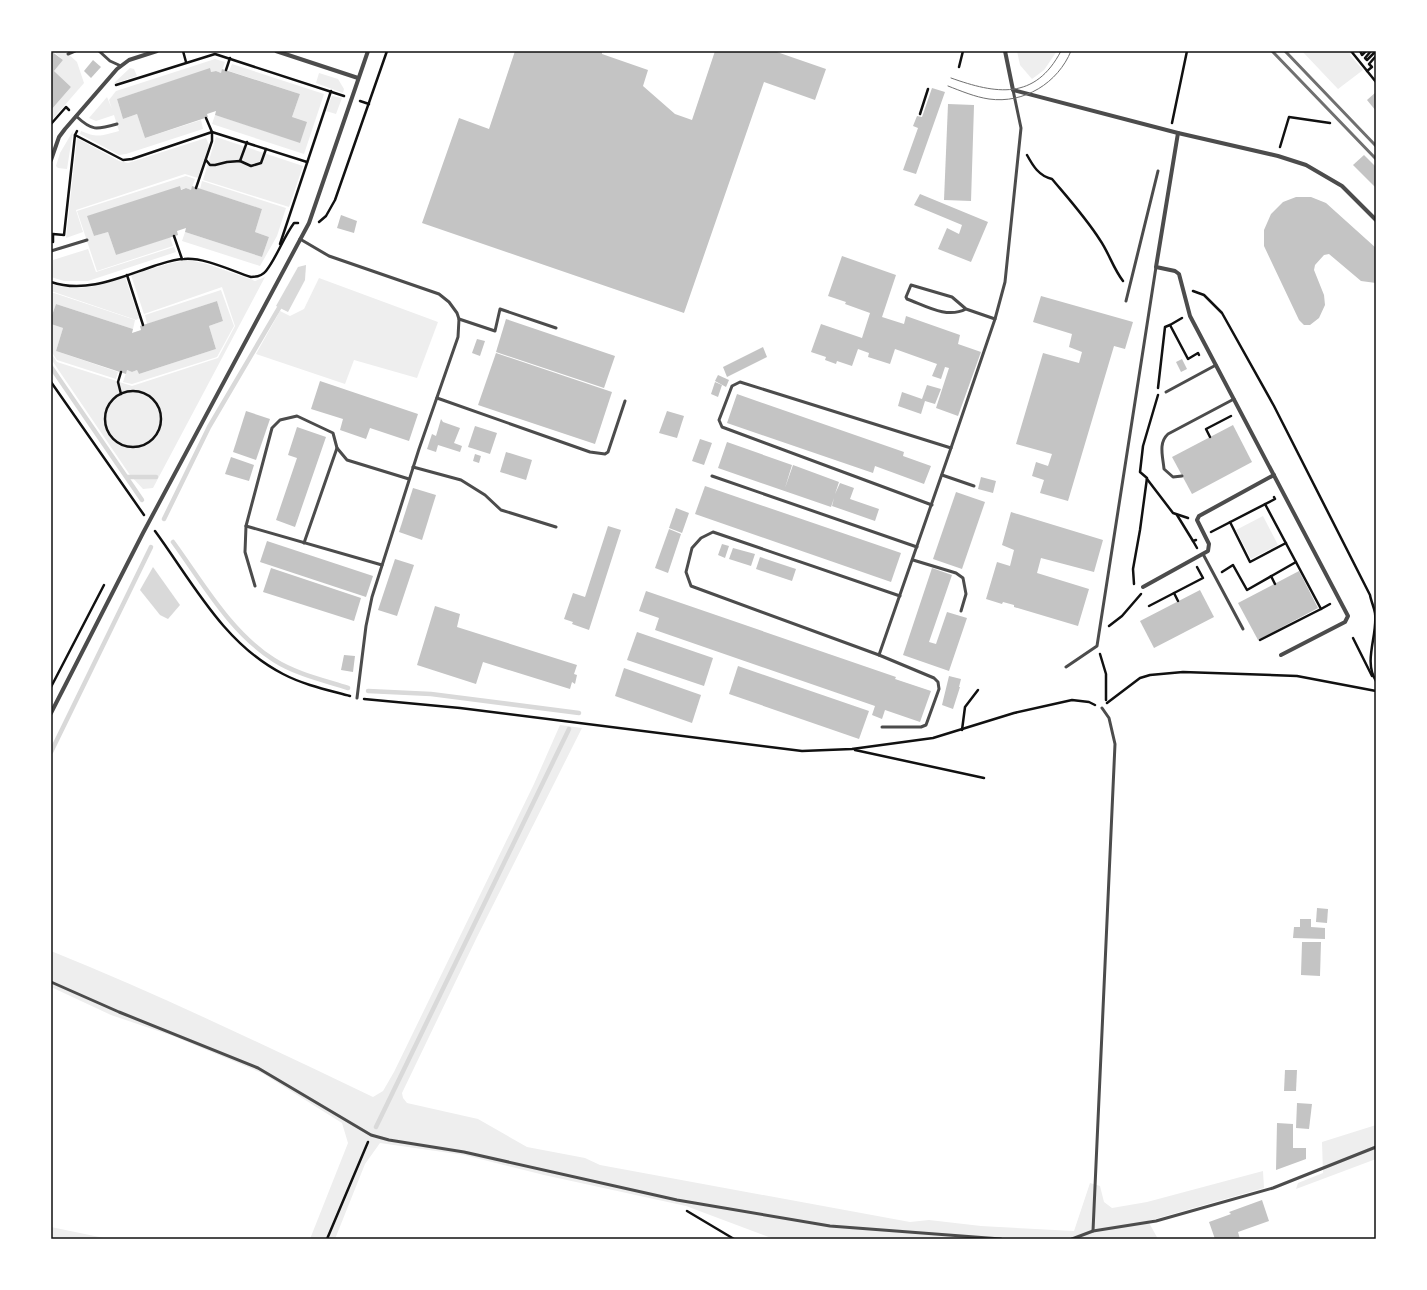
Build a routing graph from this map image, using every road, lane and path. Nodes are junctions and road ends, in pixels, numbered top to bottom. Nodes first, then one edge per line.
1 (75, 51) edge
2 (99, 51) edge
3 (157, 51) edge
4 (183, 51) edge
5 (276, 51) edge
6 (368, 51) edge
7 (387, 51) edge
8 (963, 51) edge
9 (1005, 51) edge
10 (1187, 51) edge
11 (1351, 51) edge
12 (1360, 51) edge
13 (1366, 51) edge
14 (1371, 51) edge
15 (1376, 51) edge
16 (68, 54) dead end
17 (1376, 56) edge
18 (230, 58) junction
19 (186, 62) junction
20 (121, 66) junction
21 (959, 67) dead end
22 (226, 70) dead end
23 (1368, 72) junction
24 (358, 78) junction
25 (1376, 82) edge
26 (111, 89) dead end
27 (928, 89) dead end
28 (1013, 90) junction
29 (69, 110) dead end
30 (920, 114) dead end
31 (75, 116) junction
32 (206, 118) dead end
33 (82, 122) junction
34 (1330, 123) dead end
35 (51, 124) edge
36 (117, 124) dead end
37 (1170, 130) junction
38 (212, 132) junction
39 (1178, 133) junction
40 (75, 135) junction
41 (247, 142) junction
42 (1020, 142) junction
43 (266, 149) junction
44 (1278, 156) junction
45 (51, 160) edge
46 (206, 160) junction
47 (240, 161) junction
48 (307, 162) junction
49 (1158, 171) dead end
50 (196, 188) dead end
51 (1376, 220) edge
52 (309, 222) junction
53 (174, 236) dead end
54 (87, 240) dead end
55 (300, 240) junction
56 (51, 251) edge
57 (277, 252) junction
58 (182, 259) junction
59 (1156, 267) junction
60 (127, 275) junction
61 (51, 282) edge
62 (1184, 287) junction
63 (1129, 288) junction
64 (1126, 301) dead end
65 (966, 309) junction
66 (1180, 312) dead end
67 (459, 319) junction
68 (995, 319) junction
69 (143, 325) dead end
70 (1170, 325) junction
71 (556, 328) dead end
72 (1216, 365) junction
73 (1207, 370) junction
74 (121, 372) dead end
75 (51, 382) edge
76 (1166, 392) dead end
77 (121, 394) junction
78 (437, 398) junction
79 (1234, 399) junction
80 (625, 401) dead end
81 (1225, 404) junction
82 (1231, 416) junction
83 (1234, 422) dead end
84 (1210, 437) dead end
85 (337, 448) junction
86 (951, 448) junction
87 (413, 467) junction
88 (942, 475) junction
89 (1274, 475) junction
90 (712, 476) dead end
91 (1182, 476) dead end
92 (1146, 478) junction
93 (409, 479) junction
94 (1265, 480) junction
95 (974, 486) dead end
96 (1266, 504) junction
97 (932, 505) junction
98 (1177, 515) junction
99 (149, 522) junction
100 (1199, 522) junction
101 (1230, 522) junction
102 (246, 526) junction
103 (556, 527) dead end
104 (1205, 535) junction
105 (1193, 541) junction
106 (304, 543) junction
107 (1286, 543) junction
108 (917, 547) junction
109 (1203, 554) junction
110 (1197, 558) junction
111 (913, 560) junction
112 (1296, 562) junction
113 (382, 565) junction
114 (1215, 576) junction
115 (1271, 576) junction
116 (1275, 584) dead end
117 (255, 586) dead end
118 (1143, 587) joint
119 (1174, 593) junction
120 (1141, 594) junction
121 (900, 596) junction
122 (1178, 601) dead end
123 (1330, 604) dead end
124 (1149, 606) dead end
125 (1321, 609) junction
126 (961, 611) dead end
127 (1243, 629) dead end
128 (1099, 634) junction
129 (1353, 638) dead end
130 (1260, 640) dead end
131 (1098, 646) junction
132 (879, 655) junction
133 (1281, 655) dead end
134 (1066, 667) dead end
135 (1373, 676) junction
136 (1376, 681) edge
137 (978, 690) dead end
138 (1376, 691) edge
139 (357, 698) junction
140 (1106, 704) junction
141 (1102, 708) junction
142 (51, 713) edge
143 (882, 727) dead end
144 (962, 730) junction
145 (852, 749) junction
146 (984, 778) dead end
147 (51, 982) edge
148 (371, 1135) junction
149 (1376, 1147) edge
150 (677, 1200) junction
151 (1093, 1231) junction
152 (326, 1239) edge
153 (734, 1239) edge
154 (1001, 1239) edge
155 (1072, 1239) edge

1 - 16 lane
2 - 20 lane
3 - 20 street
4 - 19 path
5 - 24 street
6 - 24 street
7 - 52 path
8 - 21 path
9 - 28 street
10 - 37 path
11 - 23 path
12 - 13 path
14 - 15 path
17 - 23 path
18 - 19 path
18 - 22 path
18 - 48 path
19 - 26 path
20 - 31 street
23 - 25 path
24 - 52 street
27 - 30 path
28 - 37 street
28 - 42 lane
29 - 35 path
31 - 33 lane
31 - 45 street
32 - 38 path
33 - 36 lane
33 - 40 path
34 - 44 path
37 - 39 street
38 - 40 path
38 - 41 path
38 - 46 path
39 - 44 street
39 - 59 street
40 - 56 path
41 - 43 path
41 - 47 path
42 - 63 path
42 - 68 lane
43 - 47 path
43 - 48 path
44 - 51 street
46 - 47 path
46 - 50 path
48 - 57 path
49 - 63 lane
52 - 55 street
52 - 57 path
53 - 58 path
54 - 56 lane
55 - 67 lane
55 - 99 street
57 - 58 path
58 - 60 path
59 - 62 street
59 - 128 lane
60 - 61 path
60 - 69 path
62 - 72 street
62 - 135 path
63 - 64 lane
65 - 65 lane
65 - 68 lane
66 - 70 path
67 - 71 lane
67 - 78 lane
68 - 86 lane
70 - 73 path
70 - 92 path
72 - 73 lane
72 - 79 street
73 - 76 lane
74 - 77 path
75 - 99 path
77 - 77 path
78 - 80 lane
78 - 87 lane
79 - 81 lane
79 - 89 street
81 - 82 path
81 - 91 lane
82 - 83 path
82 - 84 path
85 - 93 lane
85 - 102 lane
85 - 106 lane
86 - 88 lane
86 - 97 lane
87 - 93 lane
87 - 103 lane
88 - 95 lane
88 - 97 lane
89 - 94 street
89 - 133 street
90 - 108 lane
92 - 98 path
92 - 120 path
93 - 113 lane
94 - 96 path
94 - 100 street
96 - 101 path
96 - 107 path
97 - 108 lane
98 - 100 path
98 - 105 path
99 - 139 path
99 - 142 street
100 - 104 street
101 - 104 path
101 - 107 path
102 - 106 lane
102 - 117 lane
104 - 105 path
104 - 109 street
105 - 110 path
106 - 113 lane
107 - 112 path
108 - 111 lane
109 - 110 street
109 - 114 lane
110 - 118 street
110 - 119 path
111 - 121 lane
111 - 126 lane
112 - 115 path
112 - 125 path
113 - 139 lane
114 - 115 path
114 - 127 lane
115 - 116 path
118 - 120 path
119 - 122 path
119 - 124 path
120 - 128 path
121 - 132 lane
121 - 132 lane
123 - 125 path
125 - 130 path
128 - 131 lane
129 - 135 path
131 - 134 lane
131 - 140 path
132 - 143 lane
135 - 136 path
137 - 144 path
138 - 140 path
139 - 145 path
140 - 141 path
141 - 144 path
141 - 151 lane
144 - 145 path
145 - 146 path
147 - 148 lane
148 - 150 lane
148 - 152 path
149 - 151 lane
150 - 153 path
150 - 154 lane
151 - 155 lane

